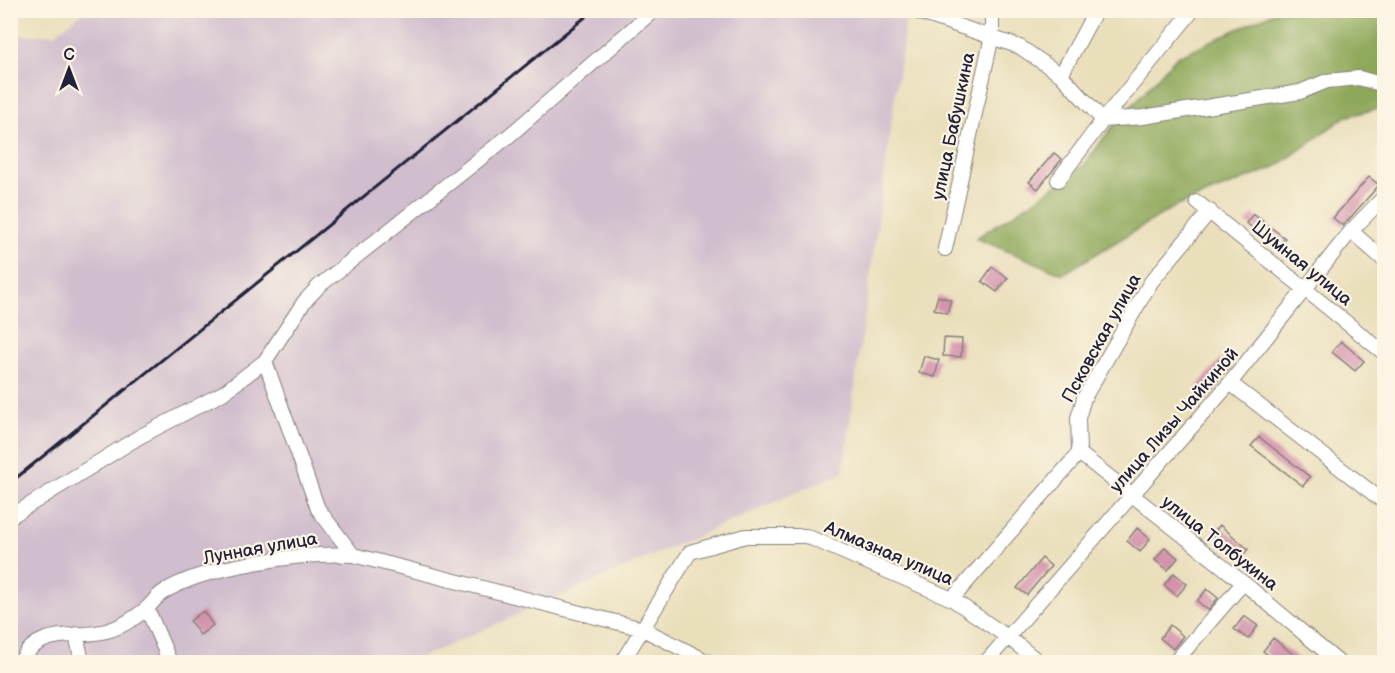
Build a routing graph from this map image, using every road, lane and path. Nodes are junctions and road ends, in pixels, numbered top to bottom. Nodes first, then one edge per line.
1 (654, 10) edge
2 (912, 10) edge
3 (992, 10) edge
4 (1096, 10) edge
5 (1193, 10) edge
6 (992, 36) junction
7 (1061, 75) junction
8 (1384, 85) edge
9 (1103, 120) junction
10 (1058, 180) dead end
11 (1384, 197) edge
12 (1197, 202) dead end
13 (1210, 211) junction
14 (1351, 231) junction
15 (945, 249) dead end
16 (1384, 260) edge
17 (1306, 290) junction
18 (1384, 353) edge
19 (265, 361) junction
20 (1230, 383) junction
21 (1079, 453) junction
22 (1131, 497) junction
23 (1384, 502) edge
24 (10, 517) edge
25 (353, 555) junction
26 (1243, 583) junction
27 (952, 599) junction
28 (147, 608) junction
29 (643, 629) junction
30 (76, 634) junction
31 (1008, 638) junction
32 (21, 663) edge
33 (82, 663) edge
34 (170, 663) edge
35 (622, 663) edge
36 (708, 663) edge
37 (986, 663) edge
38 (1039, 663) edge
39 (1175, 663) edge
40 (1338, 663) edge

1 - 19 street
2 - 6 street
3 - 6 street, улица Бабушкина
4 - 7 street
5 - 9 street
6 - 7 street
6 - 15 street, улица Бабушкина
7 - 9 street
8 - 9 street
9 - 10 street
11 - 14 street, улица Лизы Чайкиной
12 - 13 street, Шумная улица
13 - 17 street, Шумная улица
13 - 21 street, Псковская улица
14 - 16 street
14 - 17 street, улица Лизы Чайкиной
17 - 18 street, Шумная улица
17 - 20 street, улица Лизы Чайкиной
19 - 24 street
19 - 25 street
20 - 22 street, улица Лизы Чайкиной
20 - 23 street
21 - 22 street, улица Толбухина
21 - 27 street
22 - 26 street, улица Толбухина
22 - 31 street, улица Лизы Чайкиной
25 - 28 street, Лунная улица
25 - 29 street, Лунная улица
26 - 39 street
26 - 40 street, улица Толбухина
27 - 29 street, Алмазная улица
27 - 31 street, Алмазная улица
28 - 30 street, Лунная улица
28 - 34 street
29 - 35 street, Алмазная улица
29 - 36 street, Лунная улица
30 - 32 street, Лунная улица
30 - 33 street
31 - 37 street, улица Лизы Чайкиной
31 - 38 street, Алмазная улица

